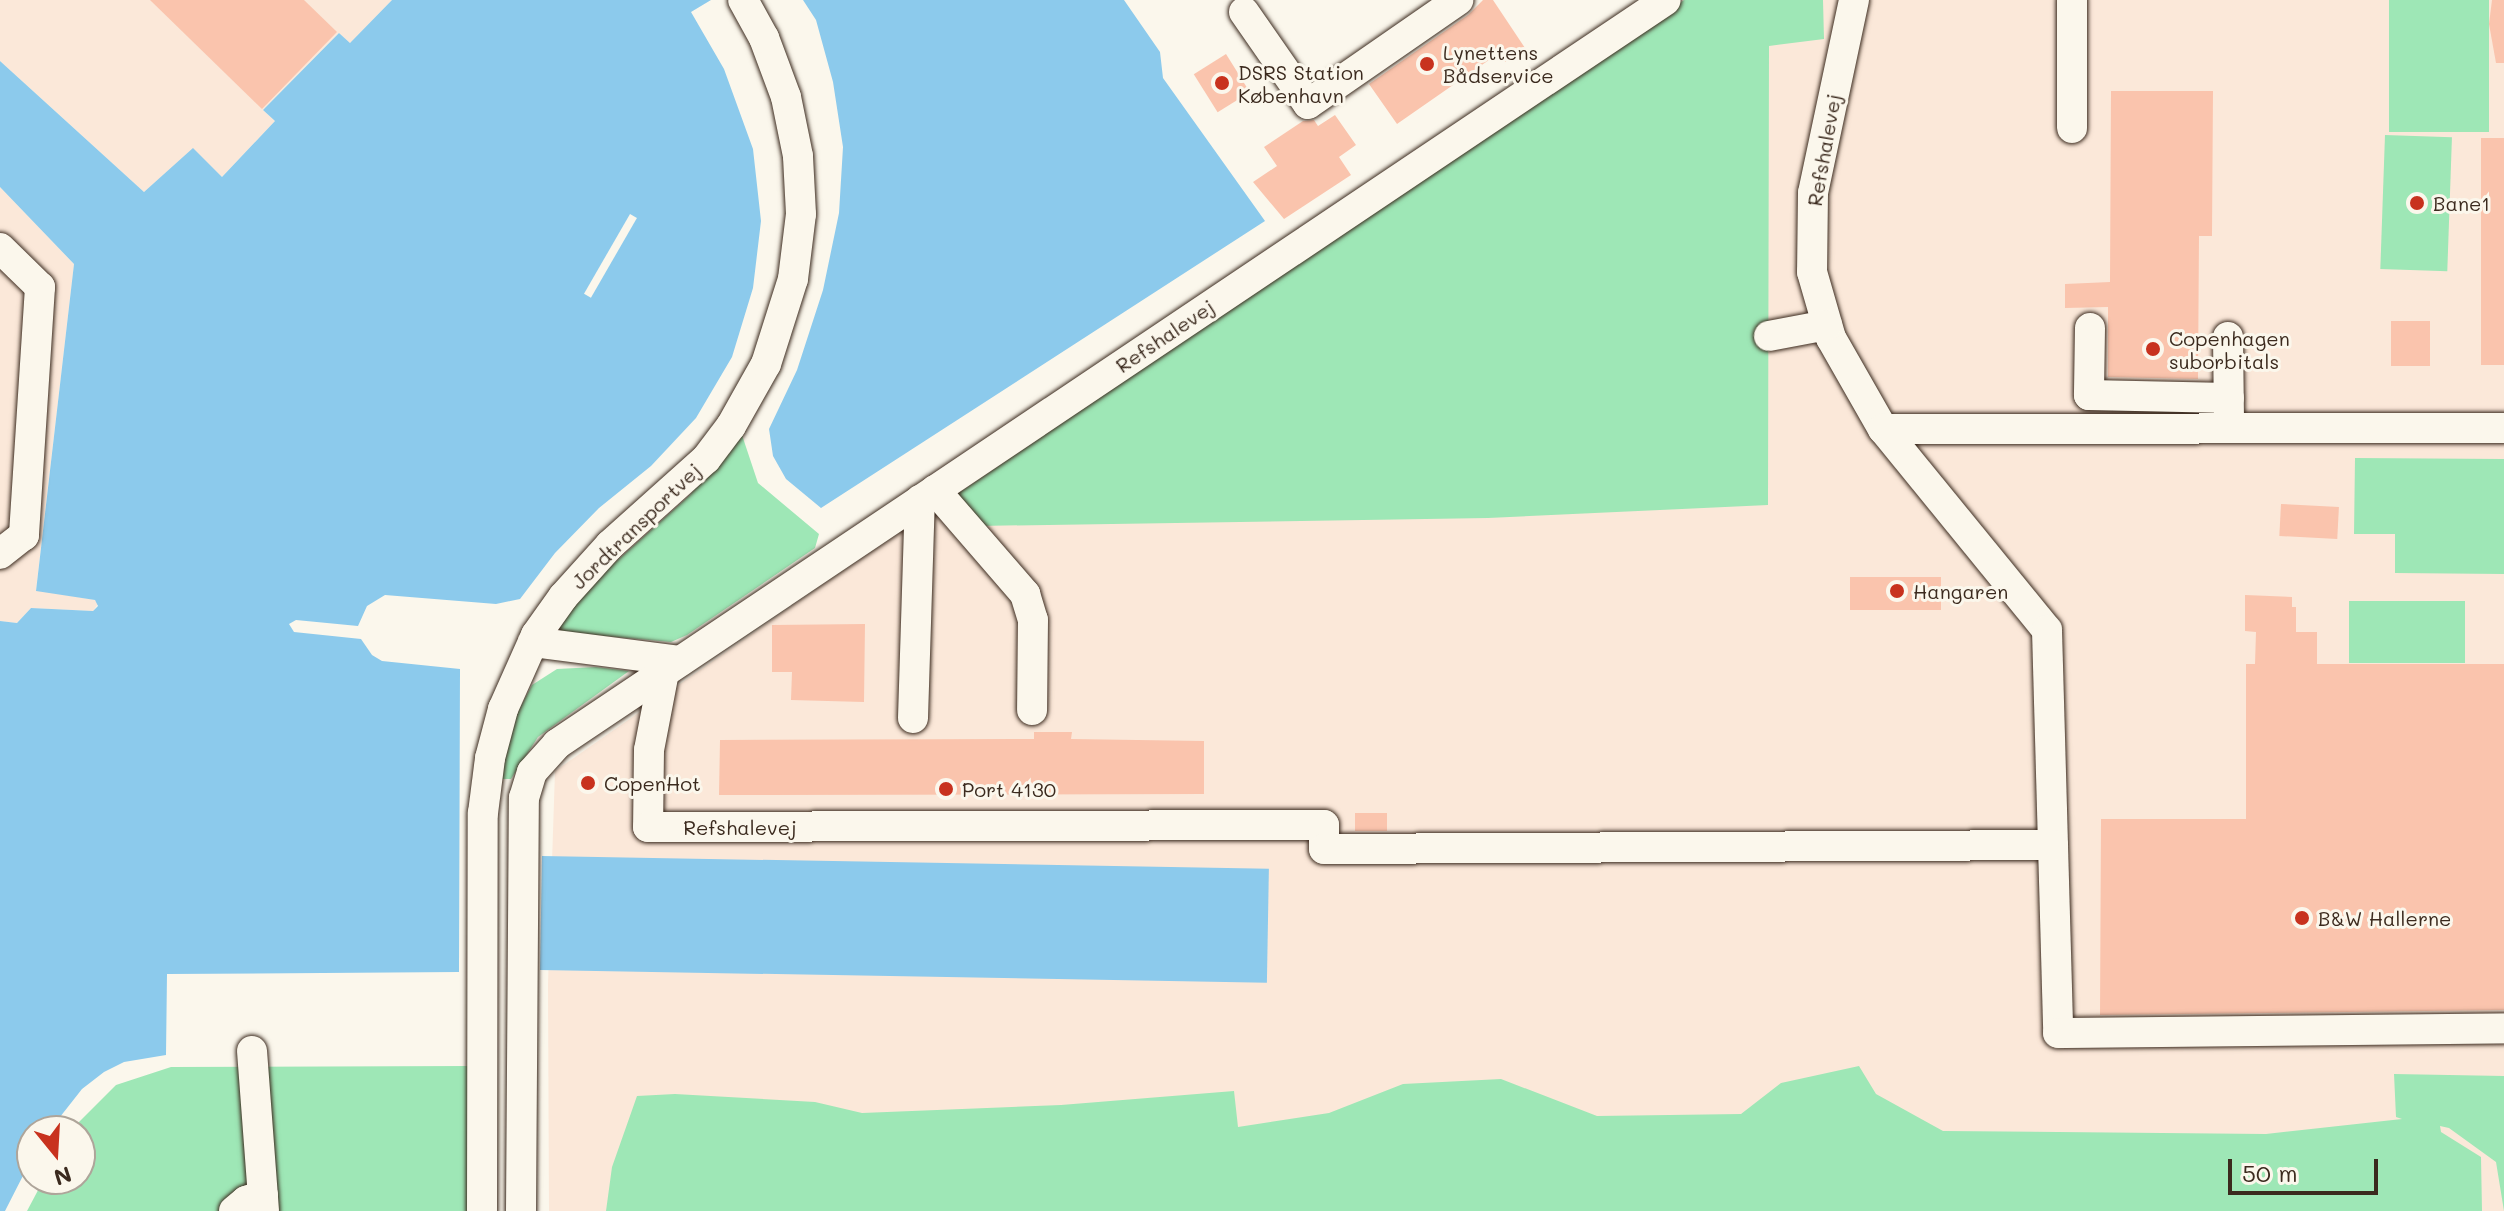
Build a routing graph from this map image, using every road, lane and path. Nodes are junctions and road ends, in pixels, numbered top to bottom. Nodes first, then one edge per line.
1 (743, 0) edge
2 (1458, 0) edge
3 (1666, 0) edge
4 (1854, 0) edge
5 (2072, 0) edge
6 (1244, 12) dead end
7 (2072, 128) dead end
8 (0, 248) edge
9 (1827, 325) junction
10 (2090, 328) dead end
11 (1769, 336) dead end
12 (2228, 337) dead end
13 (2229, 398) junction
14 (2504, 428) edge
15 (1883, 429) junction
16 (2229, 429) junction
17 (928, 495) junction
18 (0, 554) edge
19 (533, 642) junction
20 (672, 667) junction
21 (1032, 710) dead end
22 (913, 718) dead end
23 (2053, 845) junction
24 (2504, 1028) edge
25 (252, 1051) dead end
26 (264, 1203) edge
27 (234, 1211) edge
28 (482, 1211) edge
29 (521, 1211) edge

1 - 19 street, Jordtransportvej
2 - 6 street
3 - 17 street, Refshalevej
4 - 9 street, Refshalevej
5 - 7 street
8 - 18 street
9 - 11 street
9 - 15 street, Refshalevej
10 - 13 street
12 - 13 street
13 - 16 street
14 - 16 street
15 - 16 street
15 - 23 street, Refshalevej
17 - 20 street, Refshalevej
17 - 21 street
17 - 22 street
19 - 20 street
19 - 28 street, Jordtransportvej
20 - 23 street, Refshalevej
20 - 29 street, Refshalevej
23 - 24 street, Refshalevej
25 - 26 street
26 - 27 street

